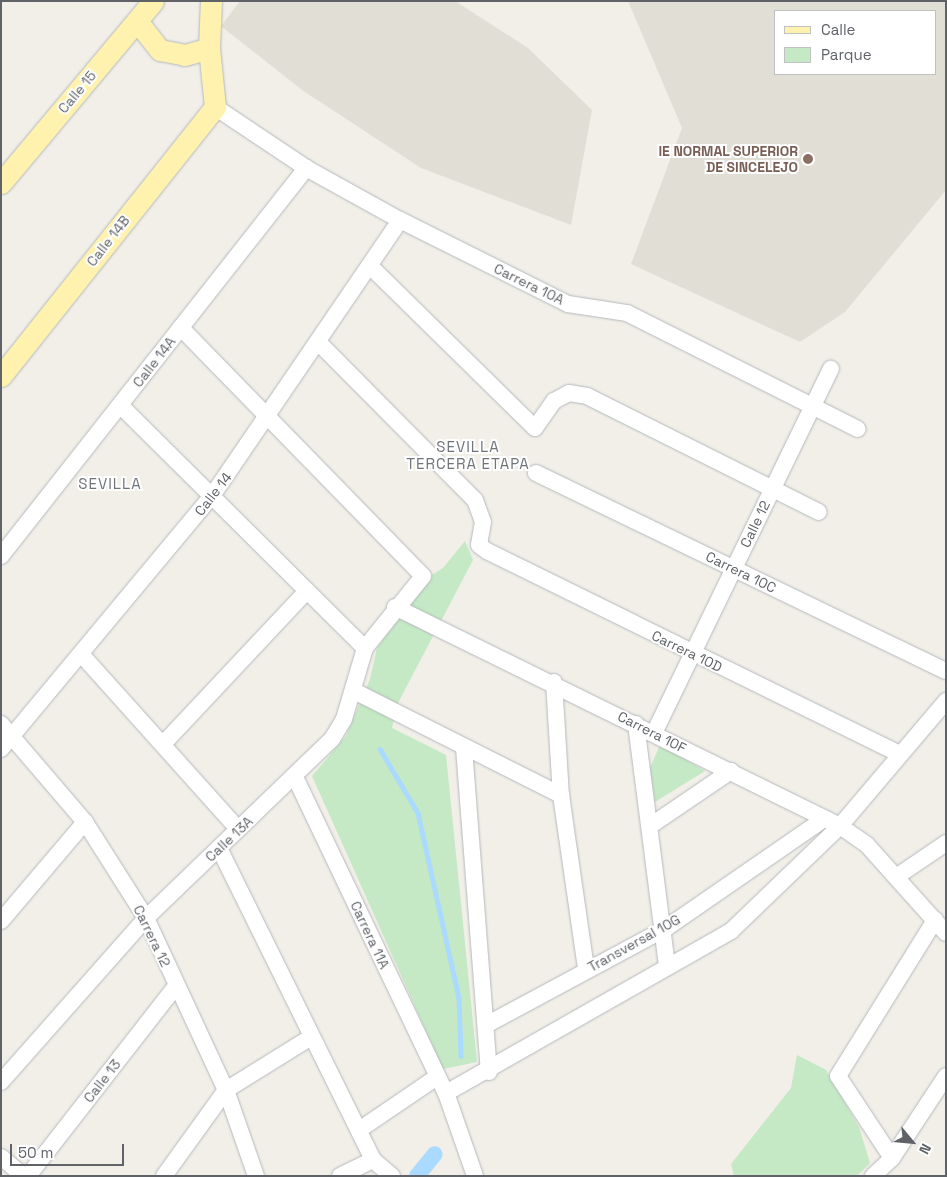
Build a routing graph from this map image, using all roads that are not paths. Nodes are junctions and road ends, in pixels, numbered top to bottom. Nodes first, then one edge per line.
1 (154, 1) edge
2 (208, 3) edge
3 (137, 21) junction
4 (209, 48) junction
5 (215, 107) junction
6 (306, 168) junction
7 (1, 183) edge
8 (400, 220) junction
9 (370, 266) junction
10 (181, 328) junction
11 (319, 343) junction
12 (831, 369) dead end
13 (1, 376) edge
14 (120, 405) junction
15 (813, 406) junction
16 (269, 418) junction
17 (858, 429) dead end
18 (536, 473) dead end
19 (773, 488) junction
20 (212, 496) junction
21 (818, 512) dead end
22 (1, 556) edge
23 (734, 568) junction
24 (307, 591) junction
25 (395, 607) junction
26 (365, 648) junction
27 (81, 654) junction
28 (692, 654) junction
29 (946, 671) edge
30 (554, 682) junction
31 (354, 691) junction
32 (946, 701) edge
33 (636, 724) junction
34 (7, 730) edge
35 (654, 733) junction
36 (164, 742) junction
37 (464, 748) junction
38 (1, 749) edge
39 (897, 754) junction
40 (731, 771) junction
41 (295, 777) junction
42 (561, 795) junction
43 (824, 819) junction
44 (85, 822) junction
45 (650, 826) junction
46 (840, 826) junction
47 (238, 829) junction
48 (946, 844) edge
49 (218, 848) junction
50 (896, 877) junction
51 (146, 918) junction
52 (935, 920) junction
53 (1, 921) edge
54 (666, 928) junction
55 (946, 933) edge
56 (667, 967) junction
57 (586, 969) junction
58 (176, 986) junction
59 (488, 1024) junction
60 (311, 1037) junction
61 (488, 1072) junction
62 (946, 1076) edge
63 (437, 1077) junction
64 (1, 1082) edge
65 (226, 1090) junction
66 (446, 1093) junction
67 (359, 1130) junction
68 (1, 1157) edge
69 (892, 1158) junction
70 (373, 1160) junction
71 (24, 1176) edge
72 (28, 1176) edge
73 (164, 1176) edge
74 (256, 1176) edge
75 (340, 1176) edge
76 (392, 1176) edge
77 (475, 1176) edge
78 (873, 1176) edge

1 - 3 main road, Calle 15
2 - 4 main road
3 - 4 main road
3 - 7 main road, Calle 15
4 - 5 main road
5 - 6 street, Carrera 10A
5 - 13 main road, Calle 14B
6 - 8 street, Carrera 10A
6 - 10 street, Calle 14A
8 - 9 street, Calle 14
8 - 15 street, Carrera 10A
9 - 11 street, Calle 14
9 - 19 street
10 - 14 street, Calle 14A
10 - 16 street
11 - 16 street, Calle 14
11 - 28 street, Carrera 10D
12 - 15 street, Calle 12
14 - 20 street
14 - 22 street, Calle 14A
15 - 17 street, Carrera 10A
15 - 19 street, Calle 12
16 - 20 street, Calle 14
16 - 25 street, Calle 13A
18 - 23 street, Carrera 10C
19 - 21 street
19 - 23 street, Calle 12
20 - 24 street
20 - 27 street, Calle 14
23 - 28 street, Calle 12
23 - 29 street, Carrera 10C
24 - 26 street
24 - 36 street
25 - 26 street, Calle 13A
25 - 30 street, Carrera 10F
26 - 31 street, Calle 13A
27 - 34 street, Calle 14
27 - 36 street
28 - 35 street, Calle 12
28 - 39 street, Carrera 10D
30 - 33 street, Carrera 10F
30 - 42 street
31 - 37 street
31 - 41 street, Calle 13A
32 - 39 street
33 - 35 street, Carrera 10F
33 - 45 street
34 - 38 street, Calle 14
34 - 44 street, Carrera 12
35 - 40 street, Carrera 10F
36 - 47 street
37 - 42 street
37 - 59 street
39 - 46 street
40 - 43 street, Carrera 10F
40 - 45 street
41 - 47 street, Calle 13A
41 - 63 street, Carrera 11A
42 - 57 street
43 - 46 street, Carrera 10F
43 - 54 street, Transversal 10G
44 - 51 street, Carrera 12
44 - 53 street
45 - 54 street
46 - 50 street, Carrera 10F
46 - 56 street
47 - 49 street, Calle 13A
48 - 50 street
49 - 51 street, Calle 13A
49 - 60 street
50 - 52 street
51 - 58 street, Carrera 12
51 - 64 street, Calle 13A
52 - 55 street
52 - 69 street
54 - 56 street
54 - 57 street, Transversal 10G
56 - 61 street
57 - 59 street, Transversal 10G
58 - 65 street, Carrera 12
58 - 72 street, Calle 13
59 - 61 street
60 - 65 street
60 - 67 street
61 - 66 street
62 - 69 street
63 - 66 street, Carrera 11A
63 - 67 street
65 - 73 street
65 - 74 street, Carrera 12
66 - 77 street, Carrera 11A
67 - 70 street
68 - 71 street
69 - 78 street
70 - 75 street
70 - 76 street

